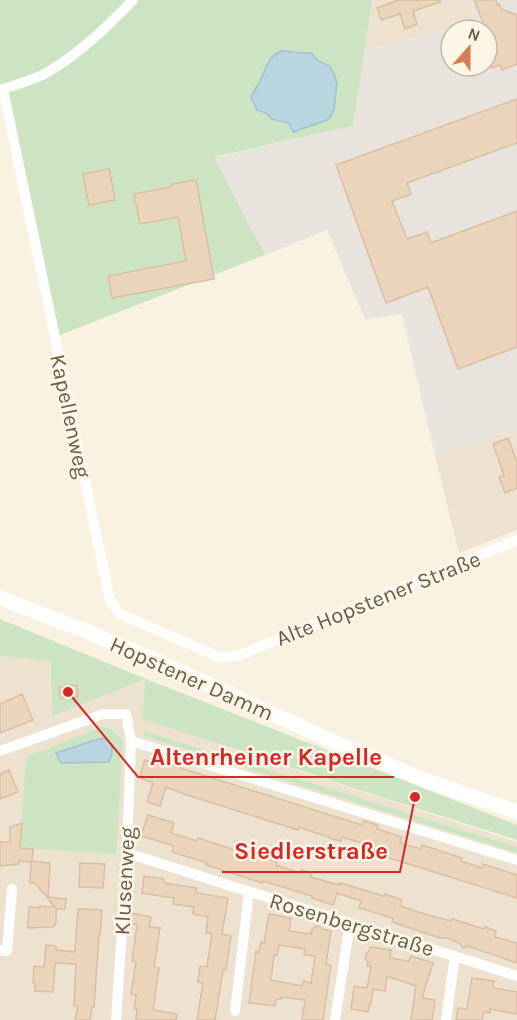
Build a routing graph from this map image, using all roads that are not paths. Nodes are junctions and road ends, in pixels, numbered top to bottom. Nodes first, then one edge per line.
1 (133, 0) edge
2 (2, 90) edge
3 (517, 540) edge
4 (0, 598) edge
5 (240, 655) joint
6 (131, 741) junction
7 (0, 751) edge
8 (517, 812) edge
9 (127, 853) junction
10 (517, 860) edge
11 (12, 889) dead end
12 (249, 892) junction
13 (350, 923) junction
14 (0, 950) edge
15 (455, 956) junction
16 (517, 976) edge
17 (236, 1011) dead end
18 (116, 1020) edge
19 (335, 1020) edge
20 (446, 1020) edge

1 - 2 street
2 - 5 street, Kapellenweg
3 - 5 street, Alte Hopstener Straße
4 - 8 main road, Hopstener Damm
6 - 7 street, Klusenweg
6 - 9 street, Klusenweg
6 - 10 street
9 - 12 street, Rosenbergstraße
9 - 18 street, Klusenweg
11 - 14 street
12 - 13 street, Rosenbergstraße
12 - 17 street, Rosenbergstraße
13 - 15 street, Rosenbergstraße
13 - 19 street
15 - 16 street, Rosenbergstraße
15 - 20 street, Rosenbergstraße

